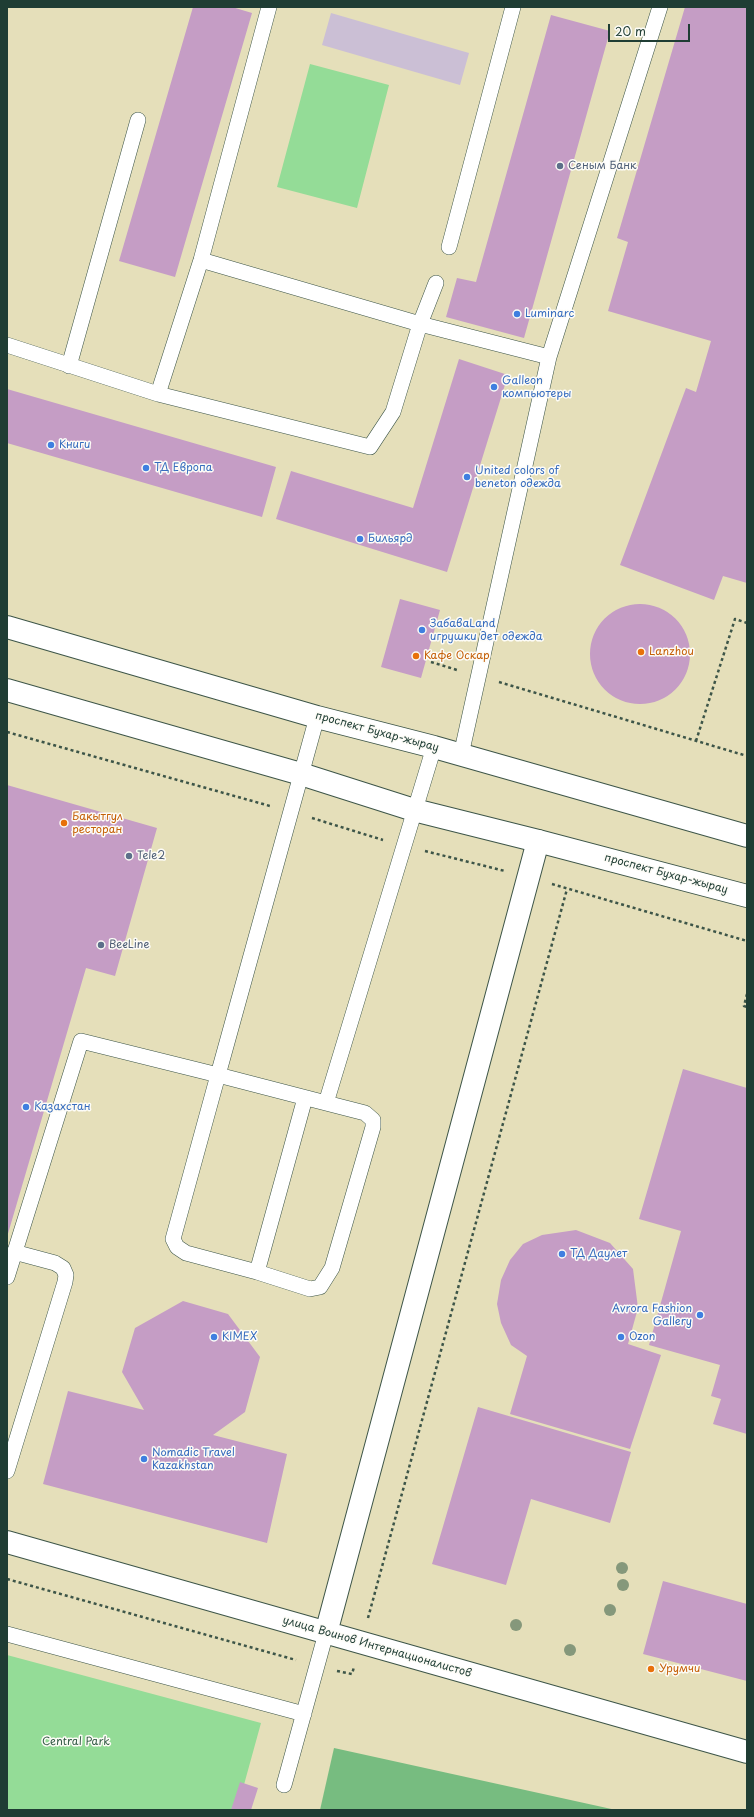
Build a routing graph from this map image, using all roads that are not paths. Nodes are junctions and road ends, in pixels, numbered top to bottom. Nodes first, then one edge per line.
1 (269, 7) edge
2 (513, 7) edge
3 (660, 7) edge
4 (138, 120) dead end
5 (449, 248) dead end
6 (201, 260) junction
7 (436, 283) dead end
8 (420, 324) junction
9 (7, 345) edge
10 (549, 356) junction
11 (68, 366) junction
12 (158, 394) junction
13 (7, 627) edge
14 (7, 690) edge
15 (317, 717) junction
16 (434, 747) junction
17 (461, 755) junction
18 (302, 774) junction
19 (414, 810) junction
20 (747, 836) edge
21 (538, 841) junction
22 (747, 896) edge
23 (218, 1075) junction
24 (305, 1098) junction
25 (326, 1103) junction
26 (14, 1252) junction
27 (257, 1272) junction
28 (7, 1277) edge
29 (7, 1471) edge
30 (7, 1542) edge
31 (326, 1633) junction
32 (7, 1634) edge
33 (304, 1714) junction
34 (747, 1752) edge
35 (284, 1785) dead end

1 - 6 lane
2 - 5 lane
3 - 10 lane
4 - 11 lane
6 - 8 lane
6 - 12 lane
7 - 8 lane
8 - 10 lane
8 - 12 lane
9 - 11 lane
10 - 17 lane
11 - 12 lane
13 - 15 main road, проспект Бухар-жырау
14 - 18 main road, проспект Бухар-жырау
15 - 16 main road, проспект Бухар-жырау
15 - 18 lane
16 - 17 main road, проспект Бухар-жырау
16 - 19 lane
17 - 20 main road, проспект Бухар-жырау
18 - 19 main road, проспект Бухар-жырау
18 - 23 lane
19 - 21 main road, проспект Бухар-жырау
19 - 25 lane
21 - 22 main road, проспект Бухар-жырау
21 - 31 main road
23 - 24 lane
23 - 26 lane
23 - 27 lane
24 - 25 lane
24 - 27 lane
25 - 27 lane
26 - 28 lane
26 - 29 lane
30 - 31 main road, улица Воинов Интернационалистов
31 - 33 lane
31 - 34 main road, улица Воинов Интернационалистов
32 - 33 lane
33 - 35 lane

